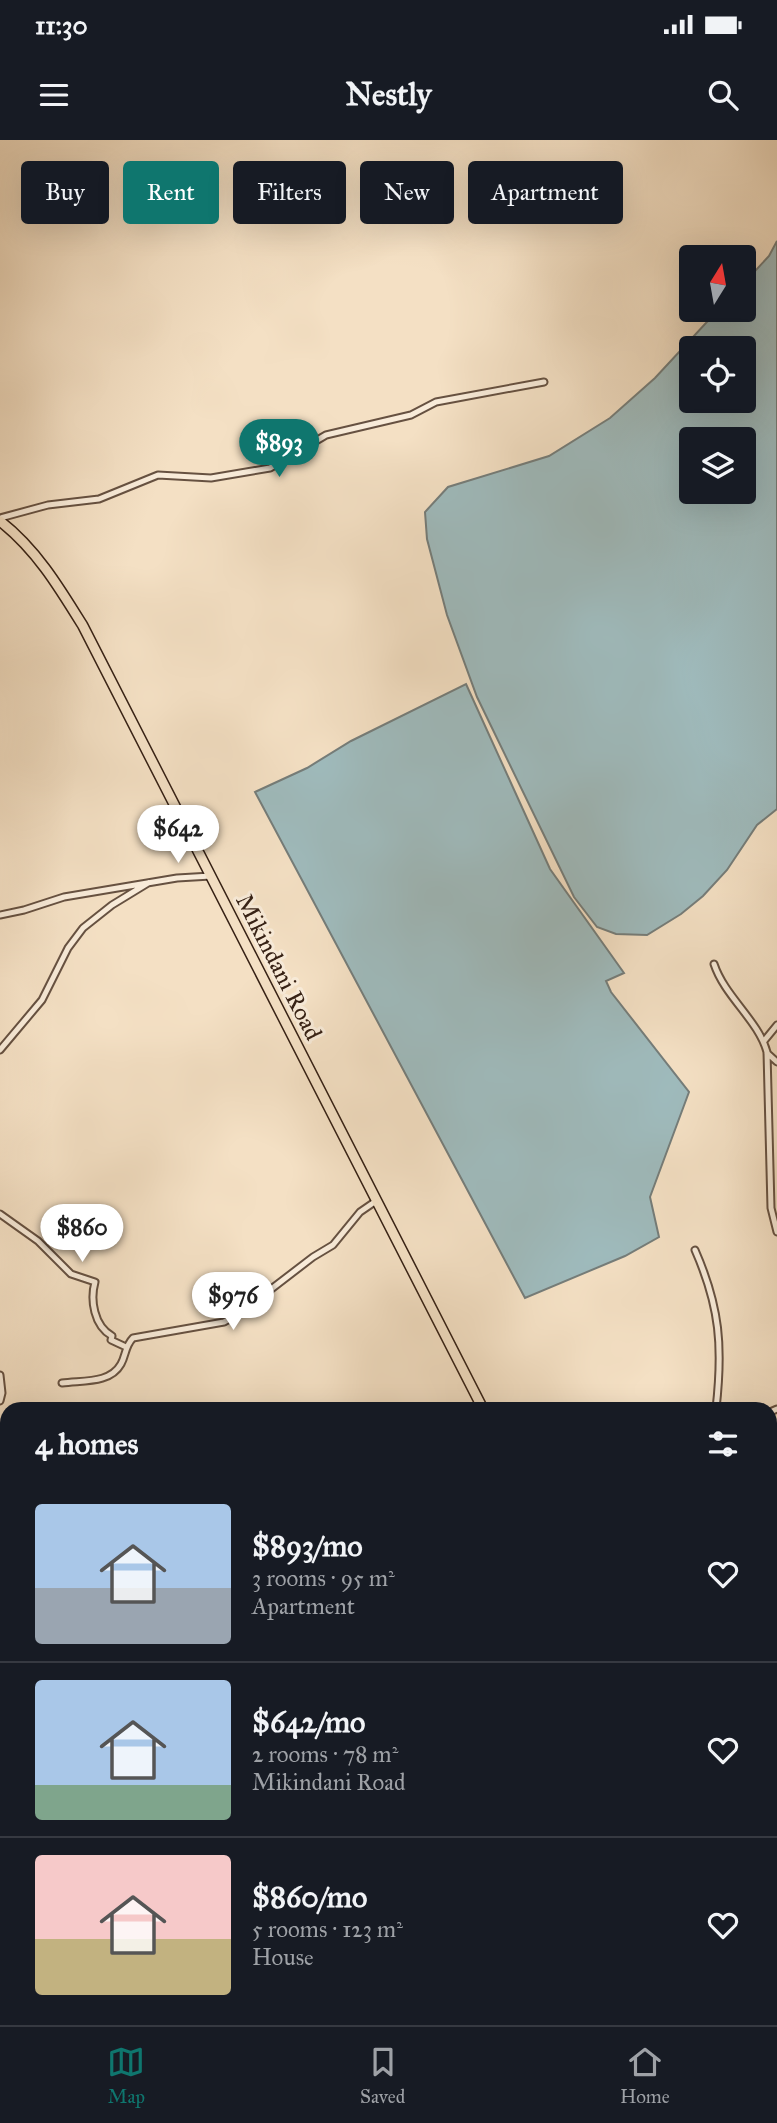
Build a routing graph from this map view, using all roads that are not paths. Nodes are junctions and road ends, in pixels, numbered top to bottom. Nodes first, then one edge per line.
1 (544, 382) dead end
2 (0, 520) edge
3 (211, 876) junction
4 (148, 883) junction
5 (0, 915) edge
6 (714, 964) dead end
7 (777, 1025) edge
8 (764, 1041) junction
9 (0, 1050) edge
10 (768, 1053) junction
11 (777, 1062) edge
12 (777, 1137) edge
13 (768, 1138) junction
14 (777, 1188) edge
15 (770, 1195) junction
16 (376, 1201) junction
17 (0, 1214) edge
18 (776, 1228) edge
19 (695, 1250) dead end
20 (126, 1347) junction
21 (0, 1375) edge
22 (62, 1382) dead end
23 (0, 1401) edge
24 (479, 1402) edge
25 (717, 1402) edge

1 - 2 street
2 - 3 highway, Mikindani Road
3 - 4 street
3 - 16 highway, Mikindani Road
4 - 5 street
4 - 9 street
6 - 8 street
7 - 8 street
8 - 10 street
10 - 11 street
10 - 13 street
12 - 13 street
13 - 15 street
14 - 15 street
15 - 18 street
16 - 20 street
16 - 24 highway, Mikindani Road
17 - 20 street
19 - 25 street
20 - 22 street
21 - 23 street

